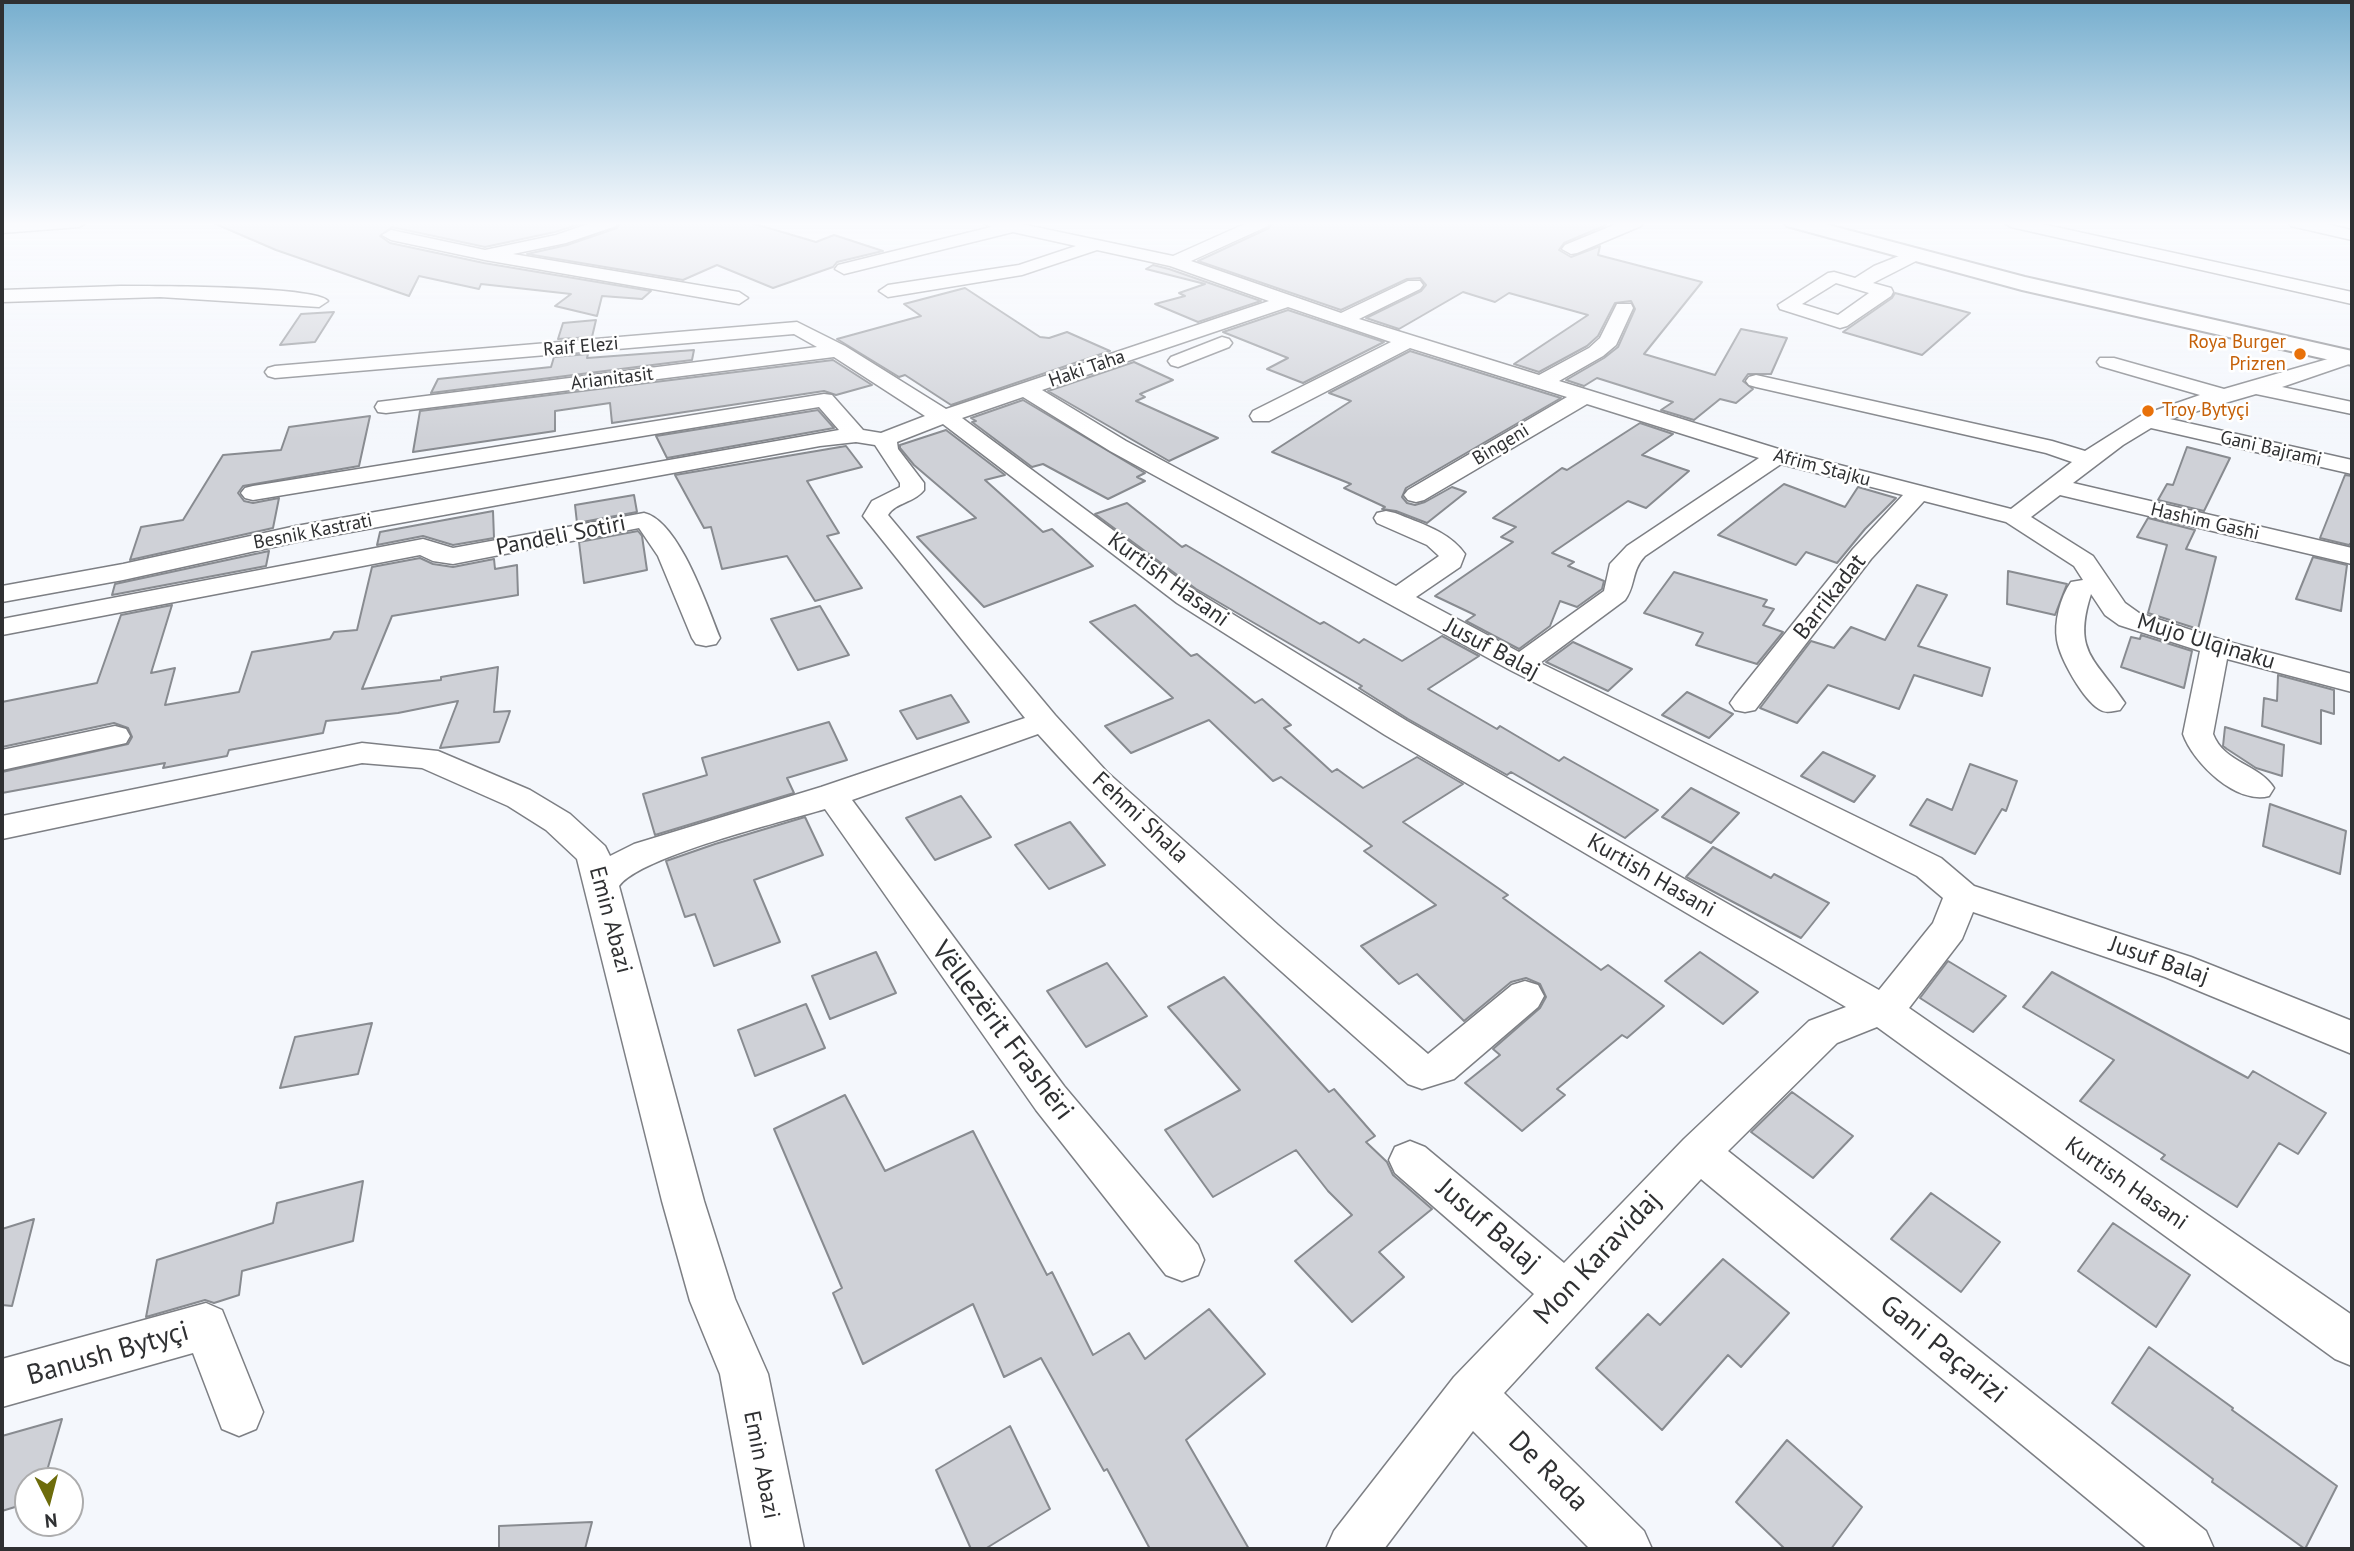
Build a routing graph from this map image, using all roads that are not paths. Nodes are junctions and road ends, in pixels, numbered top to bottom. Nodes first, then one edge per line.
1 (27, 294) edge
2 (196, 294) edge
3 (717, 294) edge
4 (1273, 294) edge
5 (1394, 294) edge
6 (2072, 294) edge
7 (2101, 294) edge
8 (2, 296) edge
9 (739, 298) dead end
10 (1290, 300) junction
11 (319, 301) dead end
12 (1623, 309) dead end
13 (1252, 313) junction
14 (1343, 319) junction
15 (1408, 341) junction
16 (838, 350) junction
17 (2351, 354) edge
18 (1178, 361) dead end
19 (2107, 362) dead end
20 (275, 372) dead end
21 (1756, 381) dead end
22 (1542, 382) junction
23 (2257, 387) junction
24 (1027, 390) junction
25 (1586, 395) junction
26 (2222, 395) junction
27 (386, 407) dead end
28 (2352, 408) edge
29 (946, 416) junction
30 (1261, 416) dead end
31 (2149, 421) junction
32 (616, 433) junction
33 (856, 435) junction
34 (885, 440) junction
35 (1777, 456) junction
36 (2089, 460) junction
37 (2352, 467) edge
38 (626, 474) junction
39 (2058, 487) junction
40 (253, 493) dead end
41 (1917, 494) junction
42 (1416, 495) dead end
43 (419, 511) junction
44 (2015, 517) junction
45 (1386, 519) dead end
46 (423, 547) junction
47 (2352, 556) edge
48 (2097, 585) junction
49 (2, 594) edge
50 (1395, 598) junction
51 (2, 627) edge
52 (706, 638) dead end
53 (2215, 647) junction
54 (1520, 664) junction
55 (2352, 683) edge
56 (1745, 702) dead end
57 (2110, 703) dead end
58 (1044, 722) junction
59 (115, 736) dead end
60 (2, 760) edge
61 (2258, 788) dead end
62 (832, 795) junction
63 (2, 828) edge
64 (602, 883) junction
65 (1962, 895) junction
66 (1525, 996) dead end
67 (1881, 1009) junction
68 (2352, 1038) edge
69 (1699, 1152) junction
70 (1410, 1160) dead end
71 (1182, 1260) dead end
72 (1565, 1292) junction
73 (2352, 1343) edge
74 (2, 1383) edge
75 (1471, 1394) junction
76 (239, 1412) dead end
77 (778, 1549) edge
78 (1352, 1549) edge
79 (1626, 1549) edge
80 (2188, 1549) edge

1 - 8 street
2 - 11 street
3 - 9 street
4 - 10 street, Afrim Stajku
5 - 14 street
6 - 17 main road
7 - 17 main road
10 - 13 street, Haki Taha
10 - 14 street, Afrim Stajku
12 - 22 street
13 - 18 street
13 - 24 street, Haki Taha
14 - 15 street, Afrim Stajku
15 - 22 street, Afrim Stajku
15 - 30 street
16 - 20 street, Raif Elezi
16 - 27 street, Arianitasit
16 - 29 street, Raif Elezi
17 - 23 street
19 - 26 street
21 - 36 street
22 - 25 street, Afrim Stajku
23 - 26 street
23 - 28 street
24 - 29 street, Haki Taha
24 - 50 street, Jusuf Balaj
25 - 35 street, Afrim Stajku
25 - 42 street, Bingeni
26 - 31 street
29 - 34 street, Haki Taha
29 - 67 street, Kurtish Hasani
31 - 36 street
31 - 37 street, Gani Bajrami
32 - 33 street
32 - 38 street
32 - 40 street
33 - 34 street, Besnik Kastrati
33 - 38 street, Besnik Kastrati
34 - 58 street, Fehmi Shala
35 - 41 street, Afrim Stajku
35 - 54 street
36 - 39 street
38 - 43 street, Besnik Kastrati
39 - 44 street
39 - 47 street, Hashim Gashi
41 - 44 street, Afrim Stajku
41 - 56 street, Barrikadat
43 - 46 street
43 - 49 street, Besnik Kastrati
44 - 48 street, Mujo Ulqinaku
45 - 50 street
46 - 51 street
46 - 52 street, Pandeli Sotiri
48 - 53 street, Mujo Ulqinaku
48 - 57 street
50 - 54 street, Jusuf Balaj
53 - 55 street, Mujo Ulqinaku
53 - 61 street
54 - 65 street, Jusuf Balaj
58 - 62 street
58 - 66 street, Fehmi Shala
59 - 60 street
62 - 64 street
62 - 71 street, Vëllezërit Frashëri
63 - 64 street, Emin Abazi
64 - 77 street, Emin Abazi
65 - 67 street
65 - 68 street, Jusuf Balaj
67 - 69 street, Mon Karavidaj
67 - 73 street, Kurtish Hasani
69 - 72 street, Mon Karavidaj
69 - 80 street, Gani Paçarizi
70 - 72 street, Jusuf Balaj
72 - 75 street, Mon Karavidaj
74 - 76 street, Banush Bytyçi
75 - 78 street, Mon Karavidaj
75 - 79 street, De Rada

